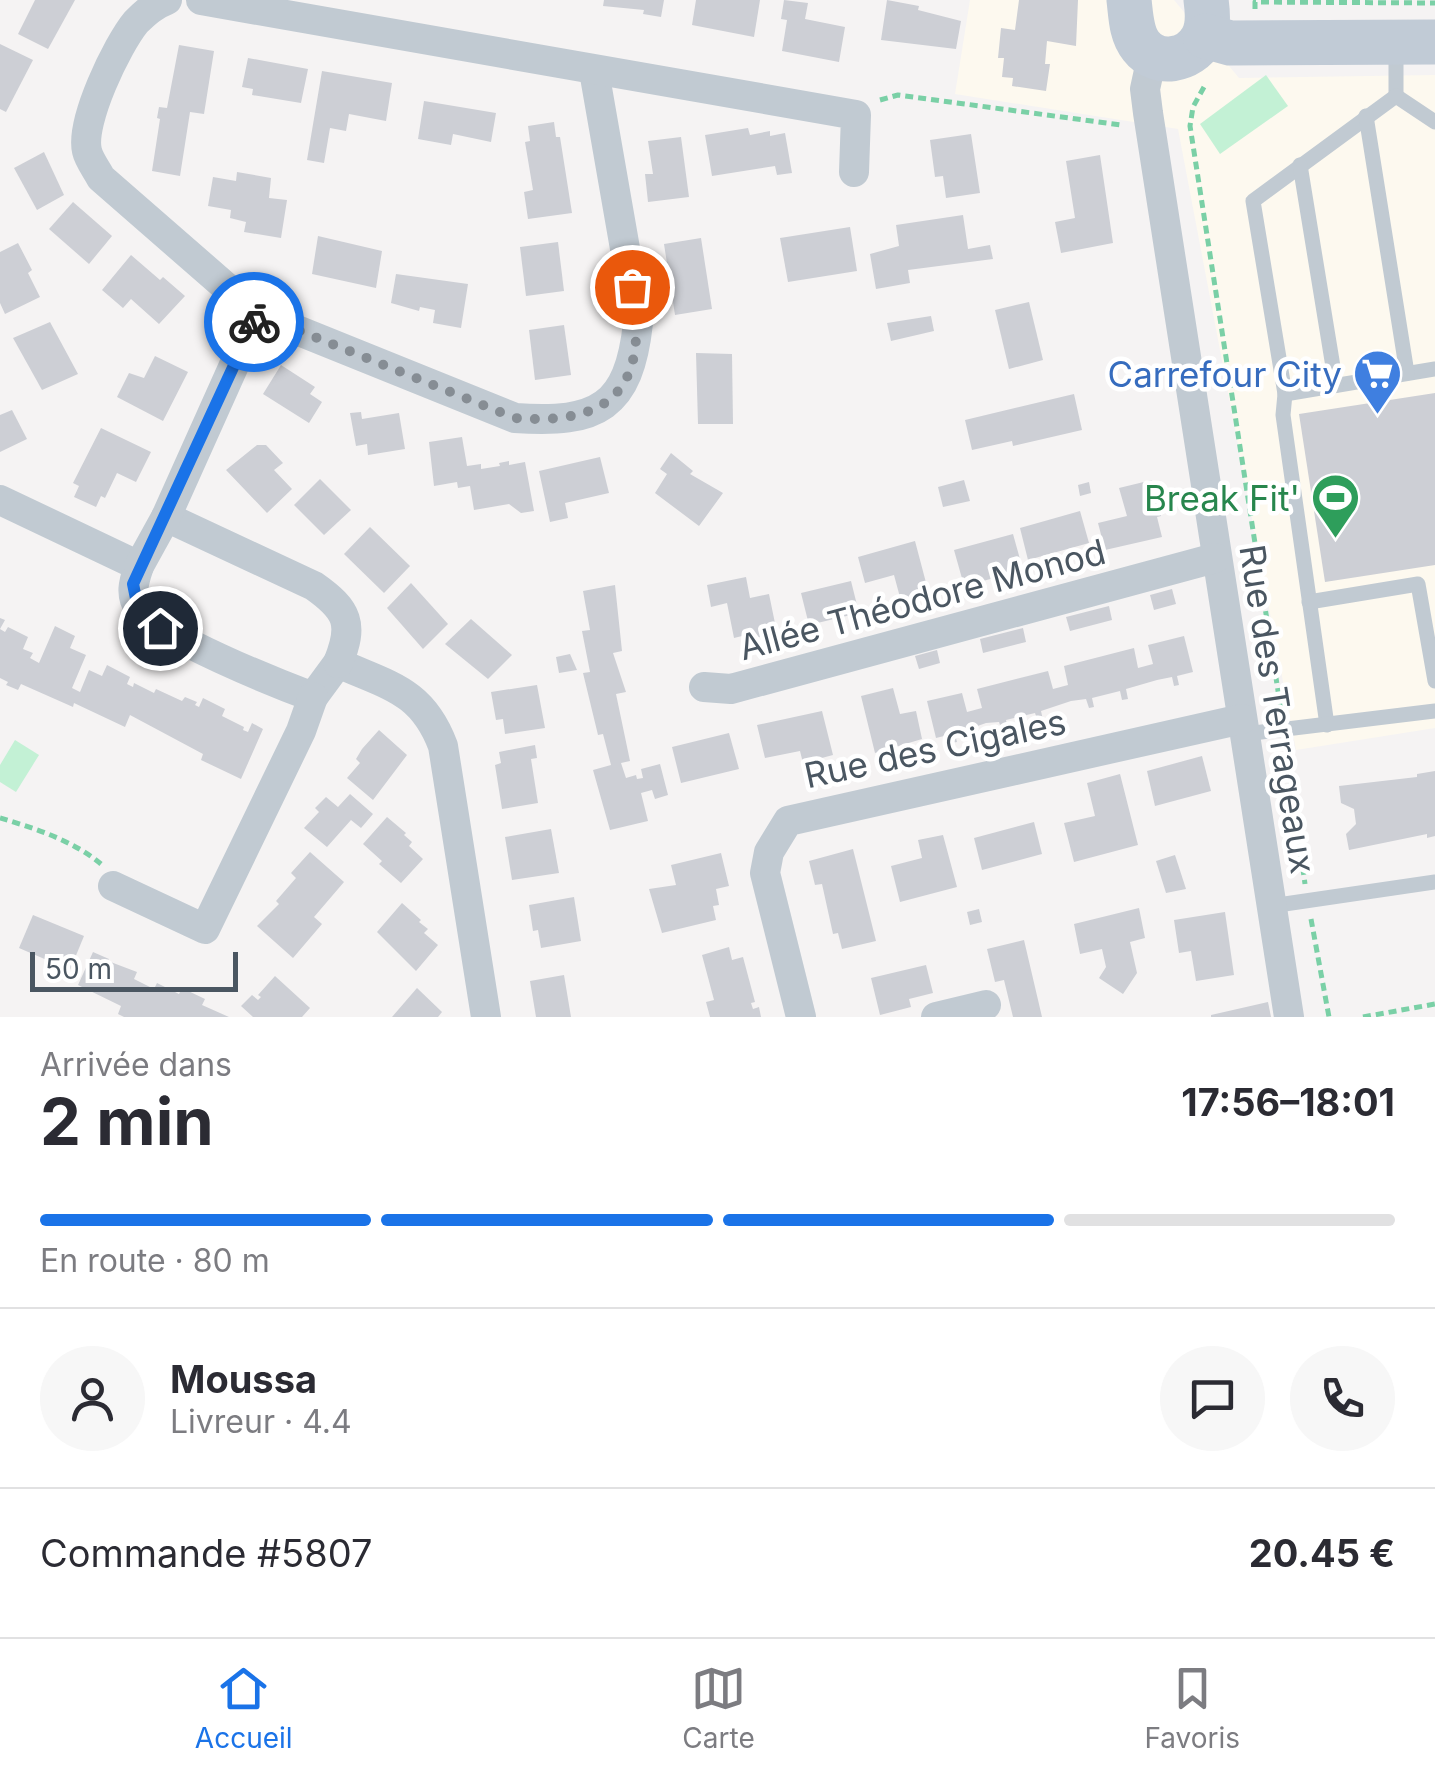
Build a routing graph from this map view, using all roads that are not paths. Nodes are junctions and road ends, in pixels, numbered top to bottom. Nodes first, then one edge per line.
1 (167, 0) edge
2 (201, 0) edge
3 (1129, 0) edge
4 (1205, 18) edge
5 (1415, 42) edge
6 (1152, 57) junction
7 (594, 72) junction
8 (1396, 96) junction
9 (1366, 116) junction
10 (1435, 122) edge
11 (1300, 165) junction
12 (854, 172) dead end
13 (258, 314) junction
14 (1435, 369) edge
15 (1407, 374) junction
16 (1336, 385) junction
17 (1285, 394) junction
18 (0, 500) edge
19 (166, 517) junction
20 (1215, 558) junction
21 (140, 566) junction
22 (1309, 602) junction
23 (338, 663) junction
24 (1435, 681) edge
25 (704, 687) dead end
26 (313, 697) junction
27 (1435, 711) edge
28 (1326, 725) junction
29 (1244, 726) junction
30 (1435, 882) edge
31 (114, 886) road end
32 (1271, 906) junction
33 (986, 1004) dead end
34 (486, 1017) edge
35 (801, 1017) edge
36 (936, 1017) edge
37 (1289, 1017) edge

1 - 13 street
2 - 7 street
3 - 6 street
4 - 5 street
4 - 6 street
5 - 8 lane
6 - 20 street, Rue des Terrageaux
7 - 12 street
7 - 13 street
8 - 9 lane
8 - 10 lane
9 - 11 lane
9 - 15 lane
11 - 16 lane
11 - 17 lane
13 - 19 street
14 - 15 lane
15 - 16 lane
16 - 17 lane
17 - 22 lane
18 - 21 street
19 - 21 street
19 - 23 street
20 - 25 street, Allée Théodore Monod
20 - 29 street, Rue des Terrageaux
21 - 26 street
22 - 24 lane
22 - 28 lane
23 - 26 street
23 - 34 street
26 - 31 street
27 - 28 lane
28 - 29 lane
29 - 32 street, Rue des Terrageaux
29 - 35 street, Rue des Cigales
30 - 32 lane
32 - 37 street, Rue des Terrageaux
33 - 36 street

